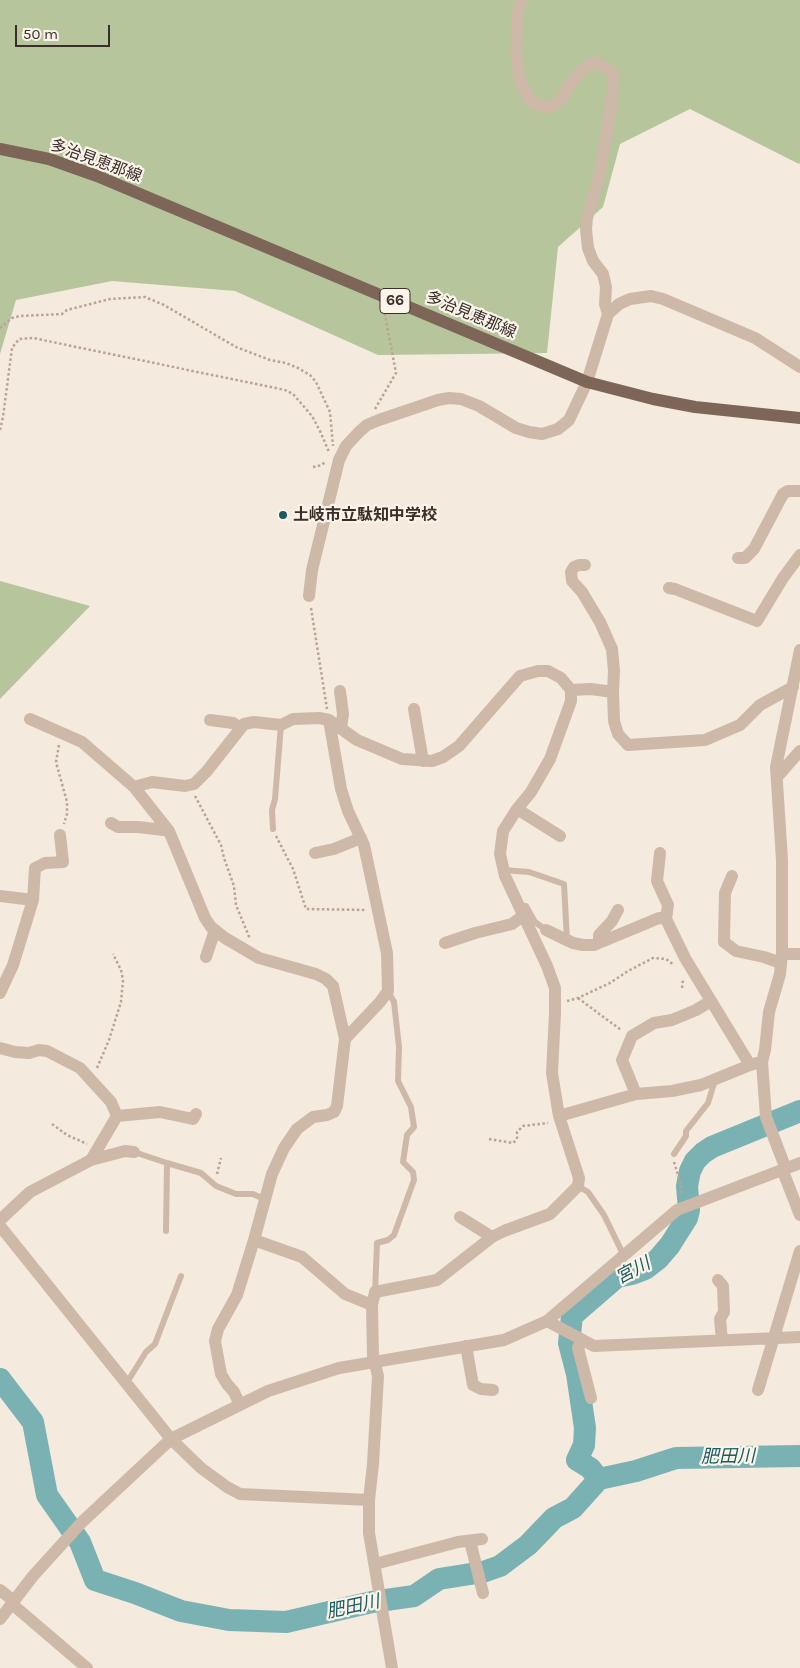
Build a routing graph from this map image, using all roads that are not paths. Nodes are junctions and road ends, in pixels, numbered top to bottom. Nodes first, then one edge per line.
1 (521, 0) edge
2 (0, 149) edge
3 (608, 314) junction
4 (800, 367) edge
5 (587, 382) junction
6 (800, 418) edge
7 (800, 491) edge
8 (800, 555) edge
9 (738, 558) dead end
10 (585, 565) dead end
11 (669, 588) dead end
12 (309, 596) road end
13 (800, 650) edge
14 (793, 687) junction
15 (570, 690) junction
16 (340, 691) dead end
17 (613, 692) junction
18 (414, 710) dead end
19 (30, 719) dead end
20 (210, 720) dead end
21 (328, 720) junction
22 (282, 725) junction
23 (240, 728) junction
24 (341, 728) junction
25 (800, 751) edge
26 (422, 761) junction
27 (777, 777) junction
28 (134, 787) junction
29 (517, 809) junction
30 (111, 823) dead end
31 (167, 829) junction
32 (273, 829) road end
33 (60, 835) road end
34 (560, 836) dead end
35 (361, 838) junction
36 (315, 853) dead end
37 (660, 853) dead end
38 (503, 870) junction
39 (732, 876) dead end
40 (0, 896) edge
41 (33, 900) junction
42 (618, 910) dead end
43 (522, 911) junction
44 (666, 919) junction
45 (215, 930) junction
46 (546, 930) joint
47 (567, 940) junction
48 (599, 942) junction
49 (445, 943) dead end
50 (800, 954) edge
51 (206, 957) dead end
52 (782, 959) junction
53 (1, 990) edge
54 (388, 991) junction
55 (711, 1001) junction
56 (345, 1039) junction
57 (0, 1048) edge
58 (756, 1063) junction
59 (714, 1080) junction
60 (636, 1094) junction
61 (196, 1114) dead end
62 (117, 1116) junction
63 (560, 1118) junction
64 (134, 1152) joint
65 (94, 1154) junction
66 (674, 1154) road end
67 (167, 1163) junction
68 (800, 1163) edge
69 (784, 1169) junction
70 (578, 1186) junction
71 (266, 1200) junction
72 (800, 1215) edge
73 (460, 1217) dead end
74 (0, 1220) edge
75 (0, 1226) edge
76 (166, 1231) dead end
77 (492, 1237) junction
78 (254, 1240) junction
79 (800, 1251) edge
80 (624, 1256) junction
81 (180, 1276) dead end
82 (718, 1280) dead end
83 (375, 1292) junction
84 (372, 1305) junction
85 (547, 1321) junction
86 (800, 1337) edge
87 (774, 1338) junction
88 (580, 1339) junction
89 (722, 1340) junction
90 (466, 1346) junction
91 (375, 1363) junction
92 (126, 1384) junction
93 (493, 1390) dead end
94 (758, 1390) dead end
95 (591, 1398) dead end
96 (240, 1405) junction
97 (171, 1440) junction
98 (370, 1500) junction
99 (375, 1567) junction
100 (0, 1590) edge
101 (483, 1593) dead end
102 (13, 1603) junction
103 (0, 1619) edge
104 (87, 1668) edge
105 (392, 1668) edge

1 - 3 street
2 - 5 main road, 多治見恵那線 / 66
3 - 4 street
3 - 5 street
5 - 6 main road, 多治見恵那線 / 66
5 - 12 street
7 - 9 street
8 - 11 street
10 - 17 street
13 - 14 street
14 - 17 street
14 - 27 street
15 - 17 street
15 - 26 street
15 - 29 street
16 - 24 street
18 - 26 street
19 - 28 street
20 - 23 street
21 - 22 street
21 - 24 street
21 - 35 street
22 - 23 street
22 - 32 lane
23 - 28 street
24 - 26 street
25 - 27 street
27 - 52 street
28 - 31 street
29 - 34 street
29 - 38 street
30 - 31 street
31 - 45 street
33 - 41 street
35 - 36 street
35 - 54 street
37 - 44 street
38 - 43 street
38 - 47 lane
39 - 52 street
40 - 41 street
41 - 53 street
42 - 48 street
43 - 46 lane
43 - 49 street
43 - 63 street
44 - 48 street
44 - 55 street
45 - 51 street
45 - 56 street
46 - 47 street
47 - 48 street
50 - 52 street
52 - 58 street
54 - 56 street
54 - 83 lane
55 - 58 street
55 - 60 street
56 - 71 street
57 - 62 street
58 - 59 street
58 - 69 street
59 - 60 street
59 - 66 lane
60 - 63 street
61 - 62 street
62 - 65 street
63 - 70 street
64 - 65 street
64 - 67 lane
65 - 74 street
67 - 71 lane
67 - 76 lane
68 - 69 street
69 - 72 street
69 - 80 street
70 - 77 street
70 - 80 lane
71 - 78 street
73 - 77 street
75 - 92 street
77 - 83 street
78 - 84 street
78 - 96 street
79 - 87 street
80 - 85 street
81 - 92 lane
82 - 89 street
83 - 84 street
84 - 91 street
85 - 88 street
85 - 90 street
86 - 87 street
87 - 89 street
87 - 94 street
88 - 89 street
88 - 95 street
90 - 91 street
90 - 93 street
91 - 96 street
91 - 98 street
92 - 97 street
96 - 97 street
97 - 98 street
97 - 102 street
98 - 99 street
99 - 101 street
99 - 105 street
100 - 102 street
102 - 103 street
102 - 104 street

